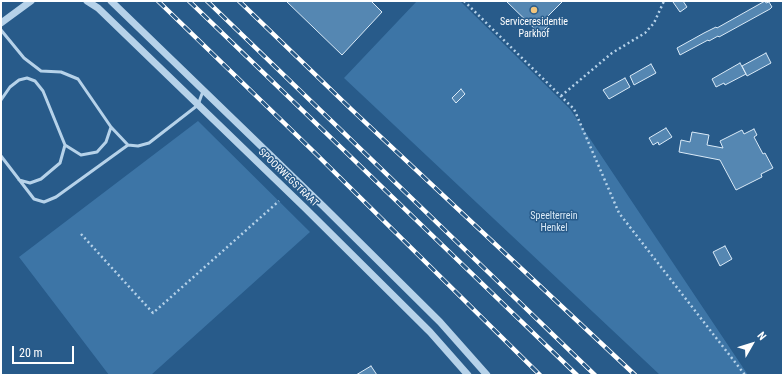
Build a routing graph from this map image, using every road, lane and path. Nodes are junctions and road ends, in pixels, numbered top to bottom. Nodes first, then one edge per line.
1 (31, 1) edge
2 (87, 1) edge
3 (111, 1) edge
4 (464, 1) edge
5 (664, 1) edge
6 (1, 23) edge
7 (1, 30) edge
8 (203, 91) junction
9 (561, 96) junction
10 (1, 100) edge
11 (198, 105) junction
12 (111, 127) junction
13 (65, 145) junction
14 (128, 145) junction
15 (1, 156) edge
16 (19, 180) junction
17 (288, 192) junction
18 (81, 234) dead end
19 (468, 375) edge
20 (487, 375) edge
21 (745, 375) edge

1 - 6 street
2 - 11 street, SPOORWEGSTRAAT
3 - 8 street, SPOORWEGSTRAAT
4 - 9 path
5 - 9 path
7 - 12 lane
8 - 11 lane
8 - 20 street, SPOORWEGSTRAAT
9 - 21 path
10 - 13 lane
11 - 14 lane
11 - 17 street, SPOORWEGSTRAAT
12 - 13 lane
12 - 14 lane
13 - 16 lane
14 - 16 lane
15 - 16 lane
17 - 18 path
17 - 19 street, SPOORWEGSTRAAT

